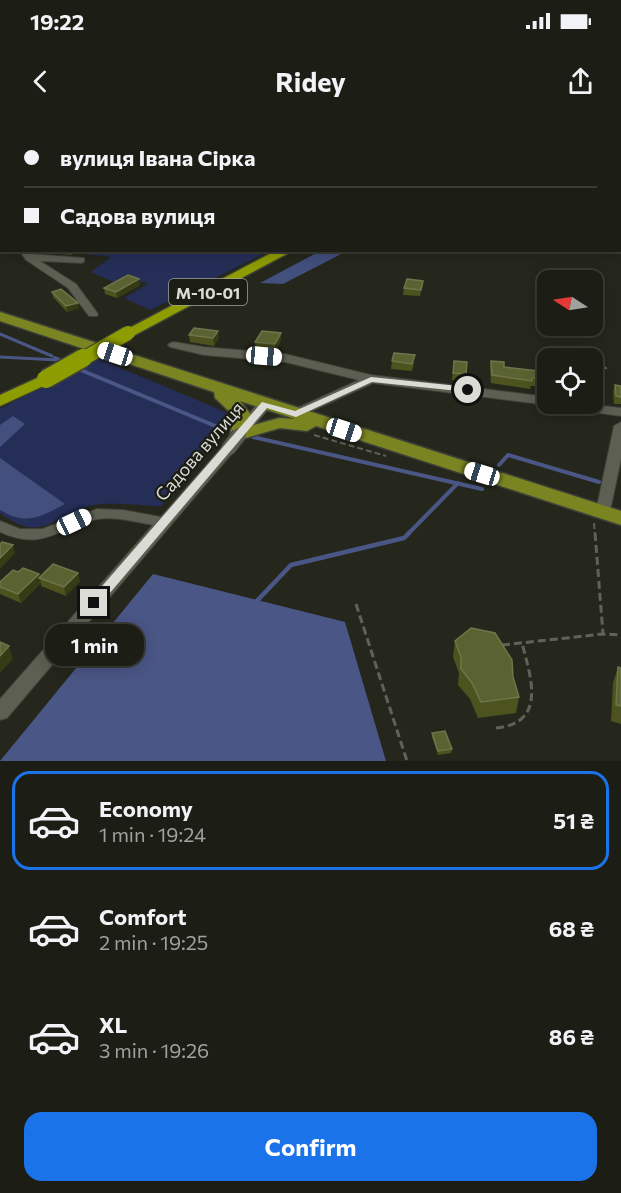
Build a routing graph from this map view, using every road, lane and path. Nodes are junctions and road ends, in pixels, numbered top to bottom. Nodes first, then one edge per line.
1 (284, 252) edge
2 (26, 254) edge
3 (81, 260) dead end
4 (93, 314) dead end
5 (0, 316) edge
6 (174, 345) dead end
7 (371, 379) junction
8 (201, 383) junction
9 (537, 399) edge
10 (0, 401) edge
11 (265, 404) junction
12 (603, 410) edge
13 (621, 412) edge
14 (296, 414) junction
15 (621, 426) edge
16 (344, 430) junction
17 (233, 442) junction
18 (617, 468) edge
19 (598, 513) junction
20 (621, 518) edge
21 (162, 522) junction
22 (0, 525) edge
23 (356, 604) dead end
24 (603, 634) junction
25 (621, 635) edge
26 (522, 643) junction
27 (502, 645) edge
28 (0, 712) edge
29 (496, 728) dead end
30 (406, 761) edge

1 - 10 highway, М-10-01, bridge
2 - 3 street
2 - 4 street
5 - 8 main road
6 - 7 street
7 - 9 street
7 - 14 street
8 - 11 main road
8 - 17 main road
11 - 14 main road
11 - 17 street, Садова вулиця
12 - 13 street
14 - 16 main road
15 - 18 street
16 - 17 main road
16 - 19 main road
17 - 21 street, Садова вулиця
18 - 19 street
19 - 20 main road
19 - 24 path
21 - 22 street, Садова вулиця
21 - 28 street, Садова вулиця
23 - 30 path
24 - 25 path
24 - 26 path
26 - 27 path
26 - 29 path

